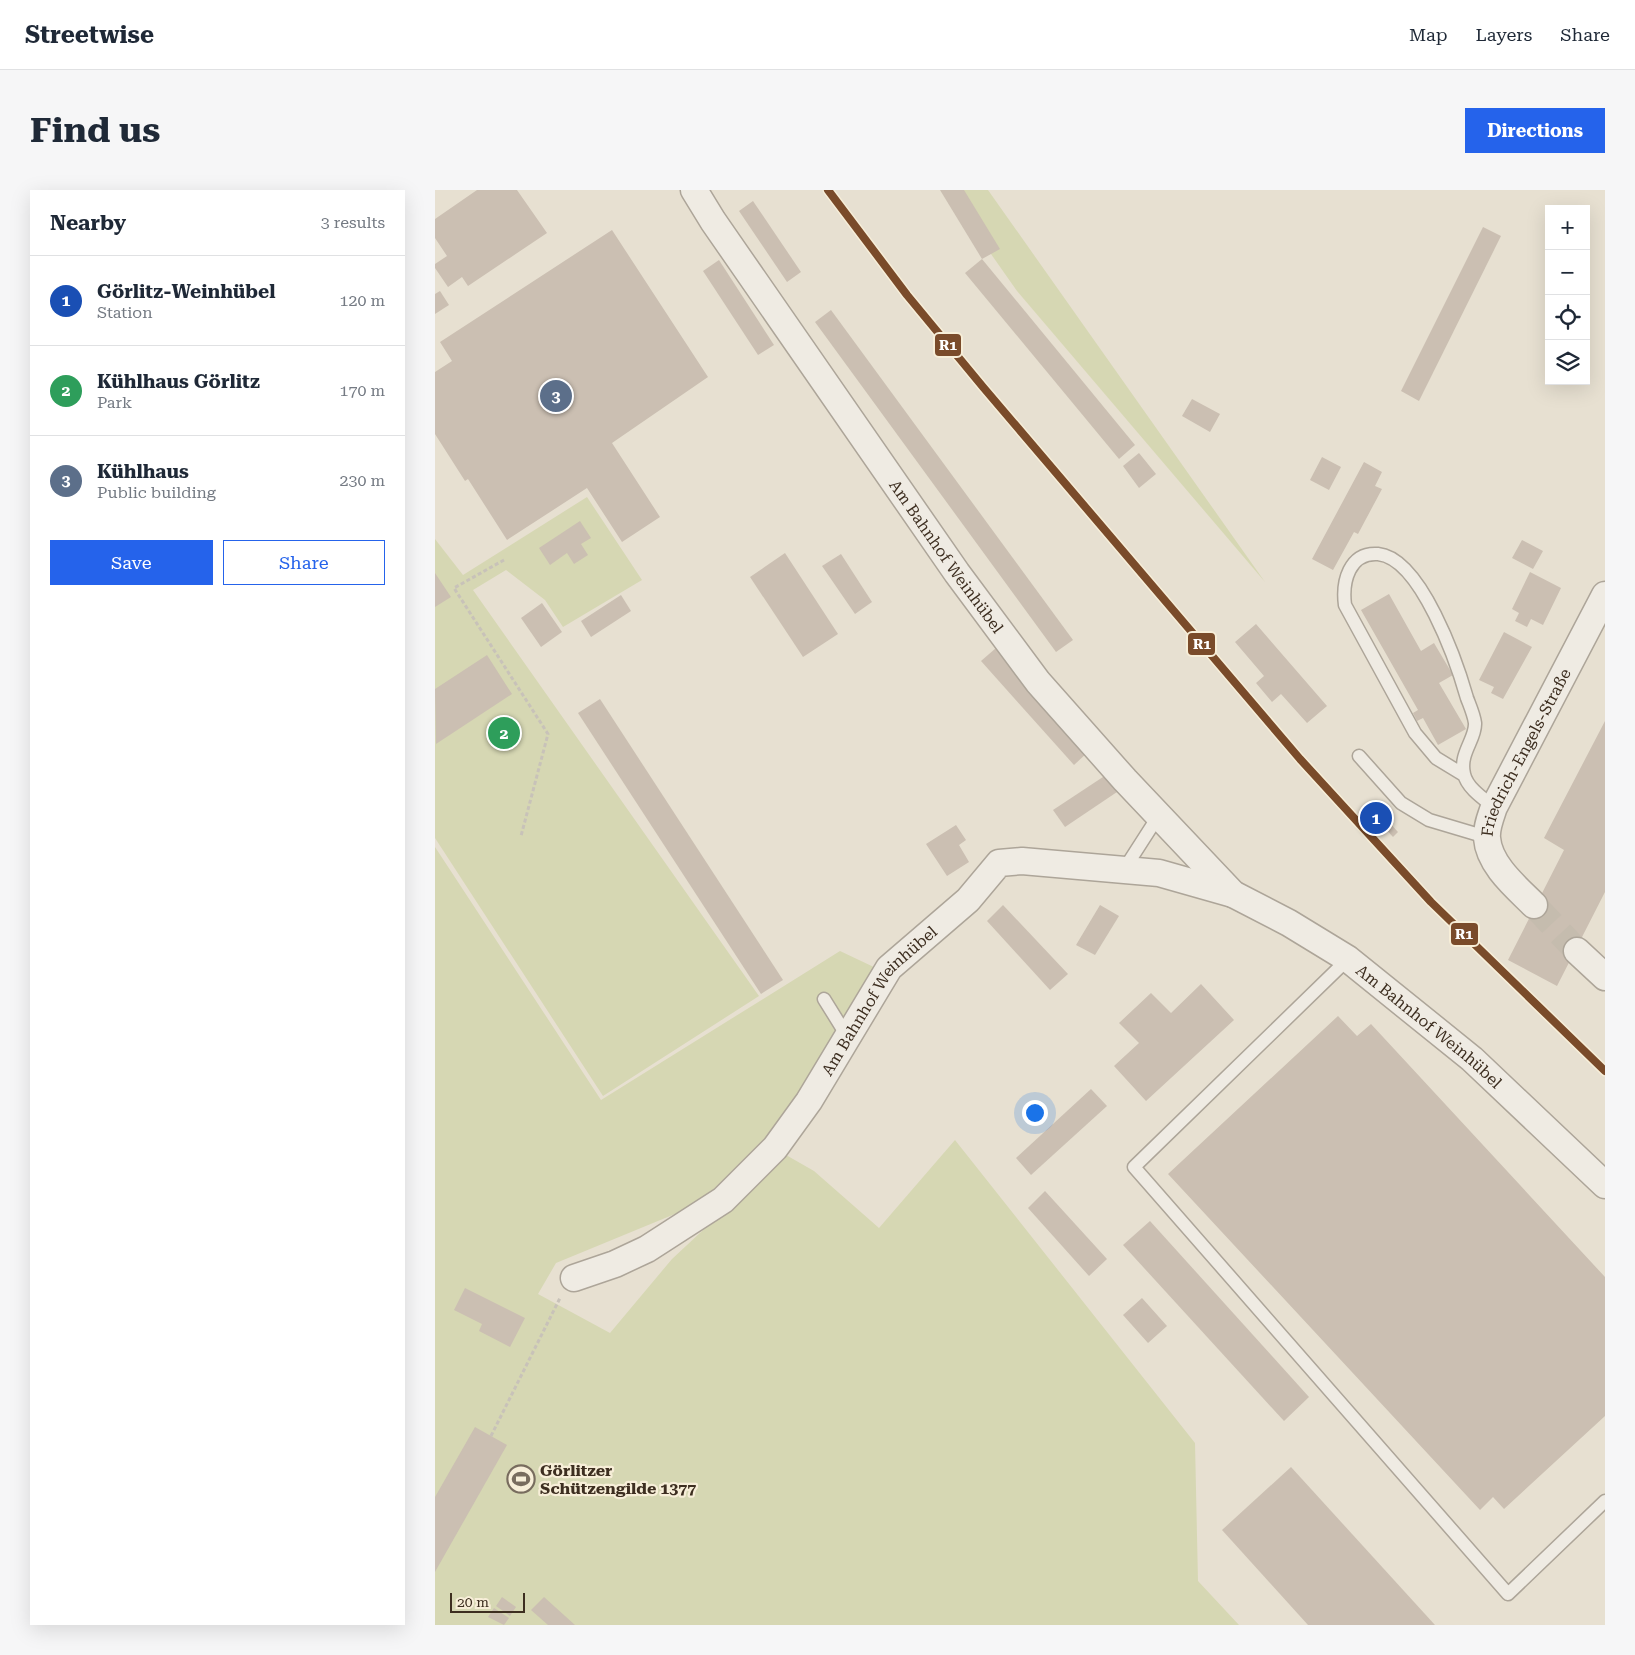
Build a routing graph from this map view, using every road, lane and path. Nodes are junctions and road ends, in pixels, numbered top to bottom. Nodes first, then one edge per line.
1 (694, 190) edge
2 (504, 560) dead end
3 (1605, 595) edge
4 (1359, 756) dead end
5 (1464, 775) junction
6 (1494, 807) junction
7 (1159, 815) junction
8 (521, 836) dead end
9 (1487, 837) junction
10 (1125, 868) junction
11 (1233, 894) junction
12 (1534, 905) tunnel mouth
13 (1577, 951) tunnel mouth
14 (1347, 959) junction
15 (1605, 976) edge
16 (824, 999) dead end
17 (847, 1036) junction
18 (1605, 1185) edge
19 (574, 1278) joint
20 (491, 1436) dead end
21 (1605, 1501) edge

1 - 7 street, Am Bahnhof Weinhübel
2 - 8 path
3 - 6 street, Friedrich-Engels-Straße
4 - 9 lane
5 - 5 lane
5 - 6 lane
6 - 9 street, Friedrich-Engels-Straße
7 - 10 lane
7 - 11 street, Am Bahnhof Weinhübel
9 - 12 street, Friedrich-Engels-Straße
10 - 11 street, Am Bahnhof Weinhübel
10 - 17 street, Am Bahnhof Weinhübel
11 - 14 street, Am Bahnhof Weinhübel
13 - 15 street
14 - 18 street, Am Bahnhof Weinhübel
14 - 21 lane
16 - 17 lane
17 - 19 street, Am Bahnhof Weinhübel
19 - 20 path

